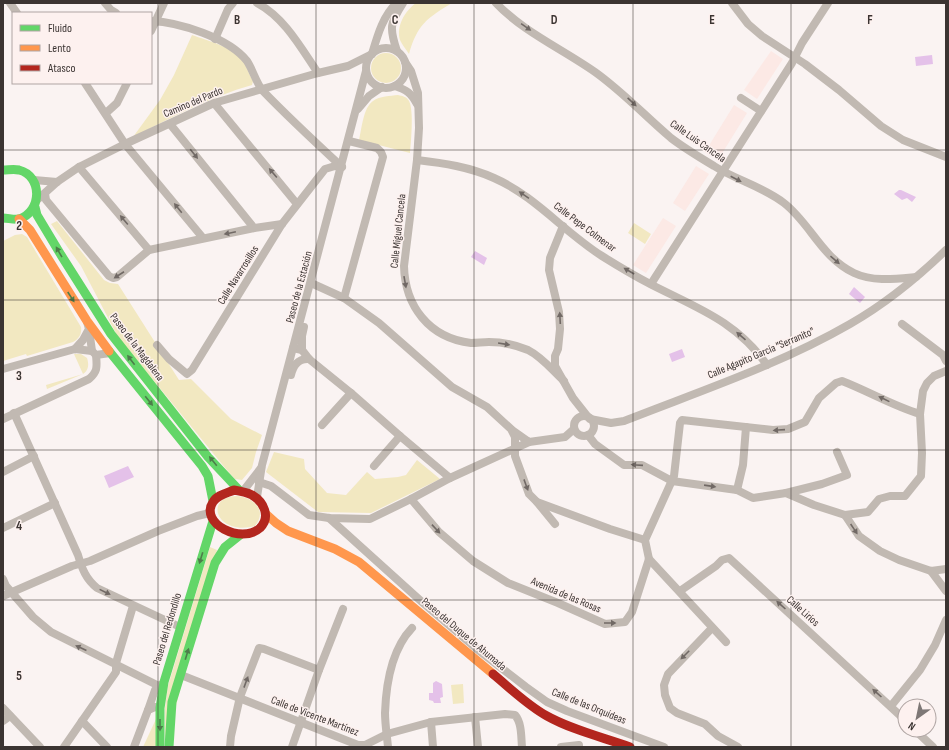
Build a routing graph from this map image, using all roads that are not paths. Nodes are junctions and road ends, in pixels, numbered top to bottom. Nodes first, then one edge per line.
1 (10, 3) edge
2 (105, 3) edge
3 (164, 3) edge
4 (233, 3) edge
5 (257, 3) edge
6 (397, 3) edge
7 (403, 3) edge
8 (496, 3) edge
9 (732, 3) edge
10 (828, 3) edge
11 (15, 12) edge
12 (115, 12) edge
13 (153, 21) edge
14 (215, 39) junction
15 (397, 51) junction
16 (371, 54) junction
17 (795, 57) junction
18 (405, 62) junction
19 (348, 66) junction
20 (366, 71) junction
21 (318, 73) junction
22 (86, 84) edge
23 (126, 84) edge
24 (395, 86) junction
25 (382, 87) junction
26 (262, 89) junction
27 (741, 98) dead end
28 (214, 104) junction
29 (418, 107) junction
30 (761, 111) junction
31 (106, 113) junction
32 (356, 114) junction
33 (170, 124) junction
34 (349, 141) junction
35 (125, 144) junction
36 (946, 157) edge
37 (417, 160) junction
38 (79, 167) junction
39 (342, 167) junction
40 (3, 170) edge
41 (722, 172) junction
42 (34, 180) junction
43 (57, 182) junction
44 (45, 194) junction
45 (36, 203) junction
46 (297, 204) junction
47 (19, 219) junction
48 (5, 220) edge
49 (282, 224) junction
50 (563, 226) junction
51 (254, 228) junction
52 (203, 238) junction
53 (149, 250) junction
54 (946, 250) edge
55 (916, 277) junction
56 (892, 280) junction
57 (311, 283) junction
58 (651, 284) junction
59 (899, 292) junction
60 (344, 298) junction
61 (301, 319) junction
62 (902, 324) dead end
63 (88, 325) junction
64 (157, 345) dead end
65 (293, 348) junction
66 (75, 349) junction
67 (302, 350) junction
68 (94, 353) junction
69 (110, 353) junction
70 (555, 356) junction
71 (306, 358) junction
72 (543, 360) junction
73 (946, 361) edge
74 (767, 365) junction
75 (946, 366) edge
76 (3, 369) edge
77 (946, 371) edge
78 (564, 381) junction
79 (281, 393) junction
80 (351, 393) junction
81 (573, 398) junction
82 (14, 413) junction
83 (920, 414) junction
84 (589, 418) junction
85 (3, 419) edge
86 (611, 423) junction
87 (322, 425) dead end
88 (574, 426) junction
89 (746, 427) junction
90 (511, 429) junction
91 (590, 433) junction
92 (400, 436) junction
93 (529, 442) junction
94 (515, 448) junction
95 (837, 452) dead end
96 (34, 456) junction
97 (262, 465) junction
98 (374, 466) dead end
99 (3, 472) edge
100 (450, 478) junction
101 (672, 481) junction
102 (260, 482) junction
103 (242, 490) junction
104 (737, 490) junction
105 (786, 493) junction
106 (257, 497) junction
107 (411, 499) junction
108 (213, 501) junction
109 (537, 502) junction
110 (55, 503) junction
111 (266, 514) junction
112 (845, 515) junction
113 (211, 517) junction
114 (329, 518) junction
115 (555, 524) dead end
116 (3, 528) edge
117 (260, 528) junction
118 (288, 531) junction
119 (240, 535) junction
120 (645, 540) junction
121 (649, 559) junction
122 (81, 564) junction
123 (946, 569) edge
124 (932, 570) junction
125 (3, 579) edge
126 (680, 591) junction
127 (946, 591) edge
128 (11, 592) junction
129 (3, 596) edge
130 (133, 606) junction
131 (343, 609) dead end
132 (946, 620) edge
133 (180, 627) junction
134 (412, 628) dead end
135 (712, 628) junction
136 (726, 642) dead end
137 (116, 665) junction
138 (318, 670) junction
139 (180, 675) junction
140 (162, 684) junction
141 (240, 698) junction
142 (891, 706) junction
143 (3, 708) edge
144 (160, 708) junction
145 (148, 710) junction
146 (897, 712) edge
147 (10, 716) junction
148 (475, 717) junction
149 (3, 721) edge
150 (82, 721) junction
151 (300, 722) junction
152 (431, 722) junction
153 (387, 734) junction
154 (923, 738) edge
155 (40, 747) edge
156 (64, 747) edge
157 (107, 747) edge
158 (134, 747) edge
159 (160, 747) edge
160 (169, 747) edge
161 (230, 747) edge
162 (292, 747) edge
163 (388, 747) edge
164 (433, 747) edge
165 (478, 747) edge
166 (522, 747) edge
167 (561, 747) edge
168 (579, 747) edge
169 (630, 747) edge
170 (664, 747) edge
171 (738, 747) edge
172 (933, 747) edge

1 - 11 street
2 - 12 street
3 - 13 street
4 - 14 street
5 - 21 street
6 - 16 street
7 - 15 street
8 -> 41 street, Calle Luis Cancela
9 - 17 street
10 - 17 street
13 - 14 street
14 - 26 street
15 - 16 street
15 - 18 street
16 - 19 street, Camino del Pardo
16 - 20 street
17 - 30 street
17 - 36 street
18 - 24 street
18 - 29 street, Calle Miguel Cancela
19 - 20 street, Camino del Pardo
19 - 21 street, Camino del Pardo
20 - 25 street
20 - 32 street, Paseo de la Estación
21 - 26 street, Camino del Pardo
22 - 31 street
23 - 31 street
24 - 25 street
24 - 29 street
25 - 32 street, Paseo de la Estación
26 - 28 street, Camino del Pardo
26 - 39 street
27 - 30 street
28 - 33 street, Camino del Pardo
46 -> 28 street
29 - 37 street, Calle Miguel Cancela
30 - 41 street
31 - 35 street
32 - 34 street, Paseo de la Estación
33 - 35 street, Camino del Pardo
33 -> 51 street
34 - 39 street, Paseo de la Estación
34 - 60 street
35 - 38 street, Camino del Pardo
52 -> 35 street
50 -> 37 street, Calle Pepe Colmenar
37 -> 72 street, Calle Miguel Cancela
38 - 43 street, Camino del Pardo
53 -> 38 street
39 - 46 street, Calle Navarrosillos
39 - 57 street, Paseo de la Estación
40 - 42 main road
41 -> 56 street, Calle Luis Cancela
41 - 58 street
42 - 43 street
42 - 45 main road, Paseo de la Magdalena
43 - 44 street, Camino del Pardo
44 - 45 street, Camino del Pardo
53 -> 44 street
45 - 47 main road
103 -> 45 main road, Paseo de la Magdalena
46 - 49 street, Calle Navarrosillos
47 - 48 main road
47 -> 63 main road
49 - 51 street
49 - 64 street, Calle Navarrosillos
58 -> 50 street, Calle Pepe Colmenar
70 -> 50 street
51 -> 52 street
52 - 53 street
54 - 55 street, Calle Agapito García "Serranito"
55 - 56 street, Calle Luis Cancela
55 - 59 street, Calle Agapito García "Serranito"
56 - 59 street
57 - 60 street
57 - 61 street, Paseo de la Estación
74 -> 58 street, Calle Pepe Colmenar
59 - 74 street, Calle Agapito García "Serranito"
60 - 90 street
61 - 65 street, Paseo de la Estación
61 - 67 street
62 - 73 street
63 - 66 street
63 - 68 street
63 - 69 main road
65 - 67 street
65 - 71 street
65 - 79 street, Paseo de la Estación
66 - 68 street
66 - 76 street
67 - 71 street
68 - 69 street
68 - 82 street
69 -> 108 main road
70 - 72 street
70 - 78 street, Calle Miguel Cancela
71 - 79 street
71 - 80 street
72 - 78 street, Calle Miguel Cancela
74 - 86 street, Calle Agapito García "Serranito"
75 - 77 street
77 - 83 street
78 - 81 street, Calle Miguel Cancela
79 - 97 street, Paseo de la Estación
80 - 87 street
80 - 92 street
81 - 84 street, Calle Miguel Cancela
81 - 88 street, Calle Miguel Cancela
82 - 85 street
82 - 96 street
83 -> 89 street
83 - 112 street
84 - 86 street, Calle Agapito García "Serranito"
84 - 88 street
84 - 91 street
86 - 91 street, Calle Agapito García "Serranito"
88 - 91 street
88 - 93 street
89 - 101 street
89 - 104 street
90 - 93 street
90 - 94 street
101 -> 91 street
92 - 98 street
92 - 100 street
93 - 94 street
94 - 100 street
94 -> 109 street
95 - 105 street
96 - 99 street
96 - 110 street
97 - 102 street, Paseo de la Estación
97 - 103 street, Paseo de la Estación
100 - 107 street
101 -> 104 street
101 - 120 street
102 - 106 street, Paseo de la Estación
102 - 114 street
103 - 106 main road
103 - 108 main road
104 - 105 street
105 - 112 street
106 - 111 main road
107 - 114 street
107 -> 121 street, Avenida de las Rosas
108 - 113 main road
109 - 115 street
109 - 120 street
110 - 116 street
110 - 122 street
111 - 117 main road
111 - 118 main road, Paseo del Duque de Ahumada
112 -> 124 street
113 - 119 main road
113 - 122 street
113 -> 133 main road, Paseo del Redondillo
114 - 170 street, Calle de las Orquídeas
117 - 118 main road, Paseo del Duque de Ahumada
117 - 119 main road
118 - 169 main road, Paseo del Duque de Ahumada
139 -> 119 main road
120 - 121 street, Avenida de las Rosas
121 - 126 street
122 - 128 street
122 -> 130 street
123 - 124 street
124 - 127 street
125 - 128 street
126 - 135 street
142 -> 126 street, Calle Lirios
128 - 129 street
137 -> 128 street
130 - 133 street
130 - 137 street
131 - 138 street
132 - 142 street
133 - 140 main road, Paseo del Redondillo
134 - 153 street
135 - 136 street
135 -> 171 street
137 - 140 street
137 - 150 street
141 -> 138 street
138 - 151 street
139 - 141 street, Calle de Vicente Martínez
139 - 160 main road
140 - 144 main road, Paseo del Redondillo
140 - 145 street
141 - 151 street, Calle de Vicente Martínez
141 - 161 street
142 - 146 street, Calle Lirios
143 - 147 street
144 - 145 street
144 -> 159 main road, Paseo del Redondillo
145 - 158 street
147 - 149 street
147 - 155 street
148 - 152 street, Calle de Vicente Martínez
148 - 165 street
148 - 166 street, Calle de Vicente Martínez
150 - 156 street
150 - 157 street
151 - 153 street, Calle de Vicente Martínez
151 - 162 street
152 - 153 street, Calle de Vicente Martínez
152 - 164 street
153 - 163 street
154 - 172 street
167 - 168 street

